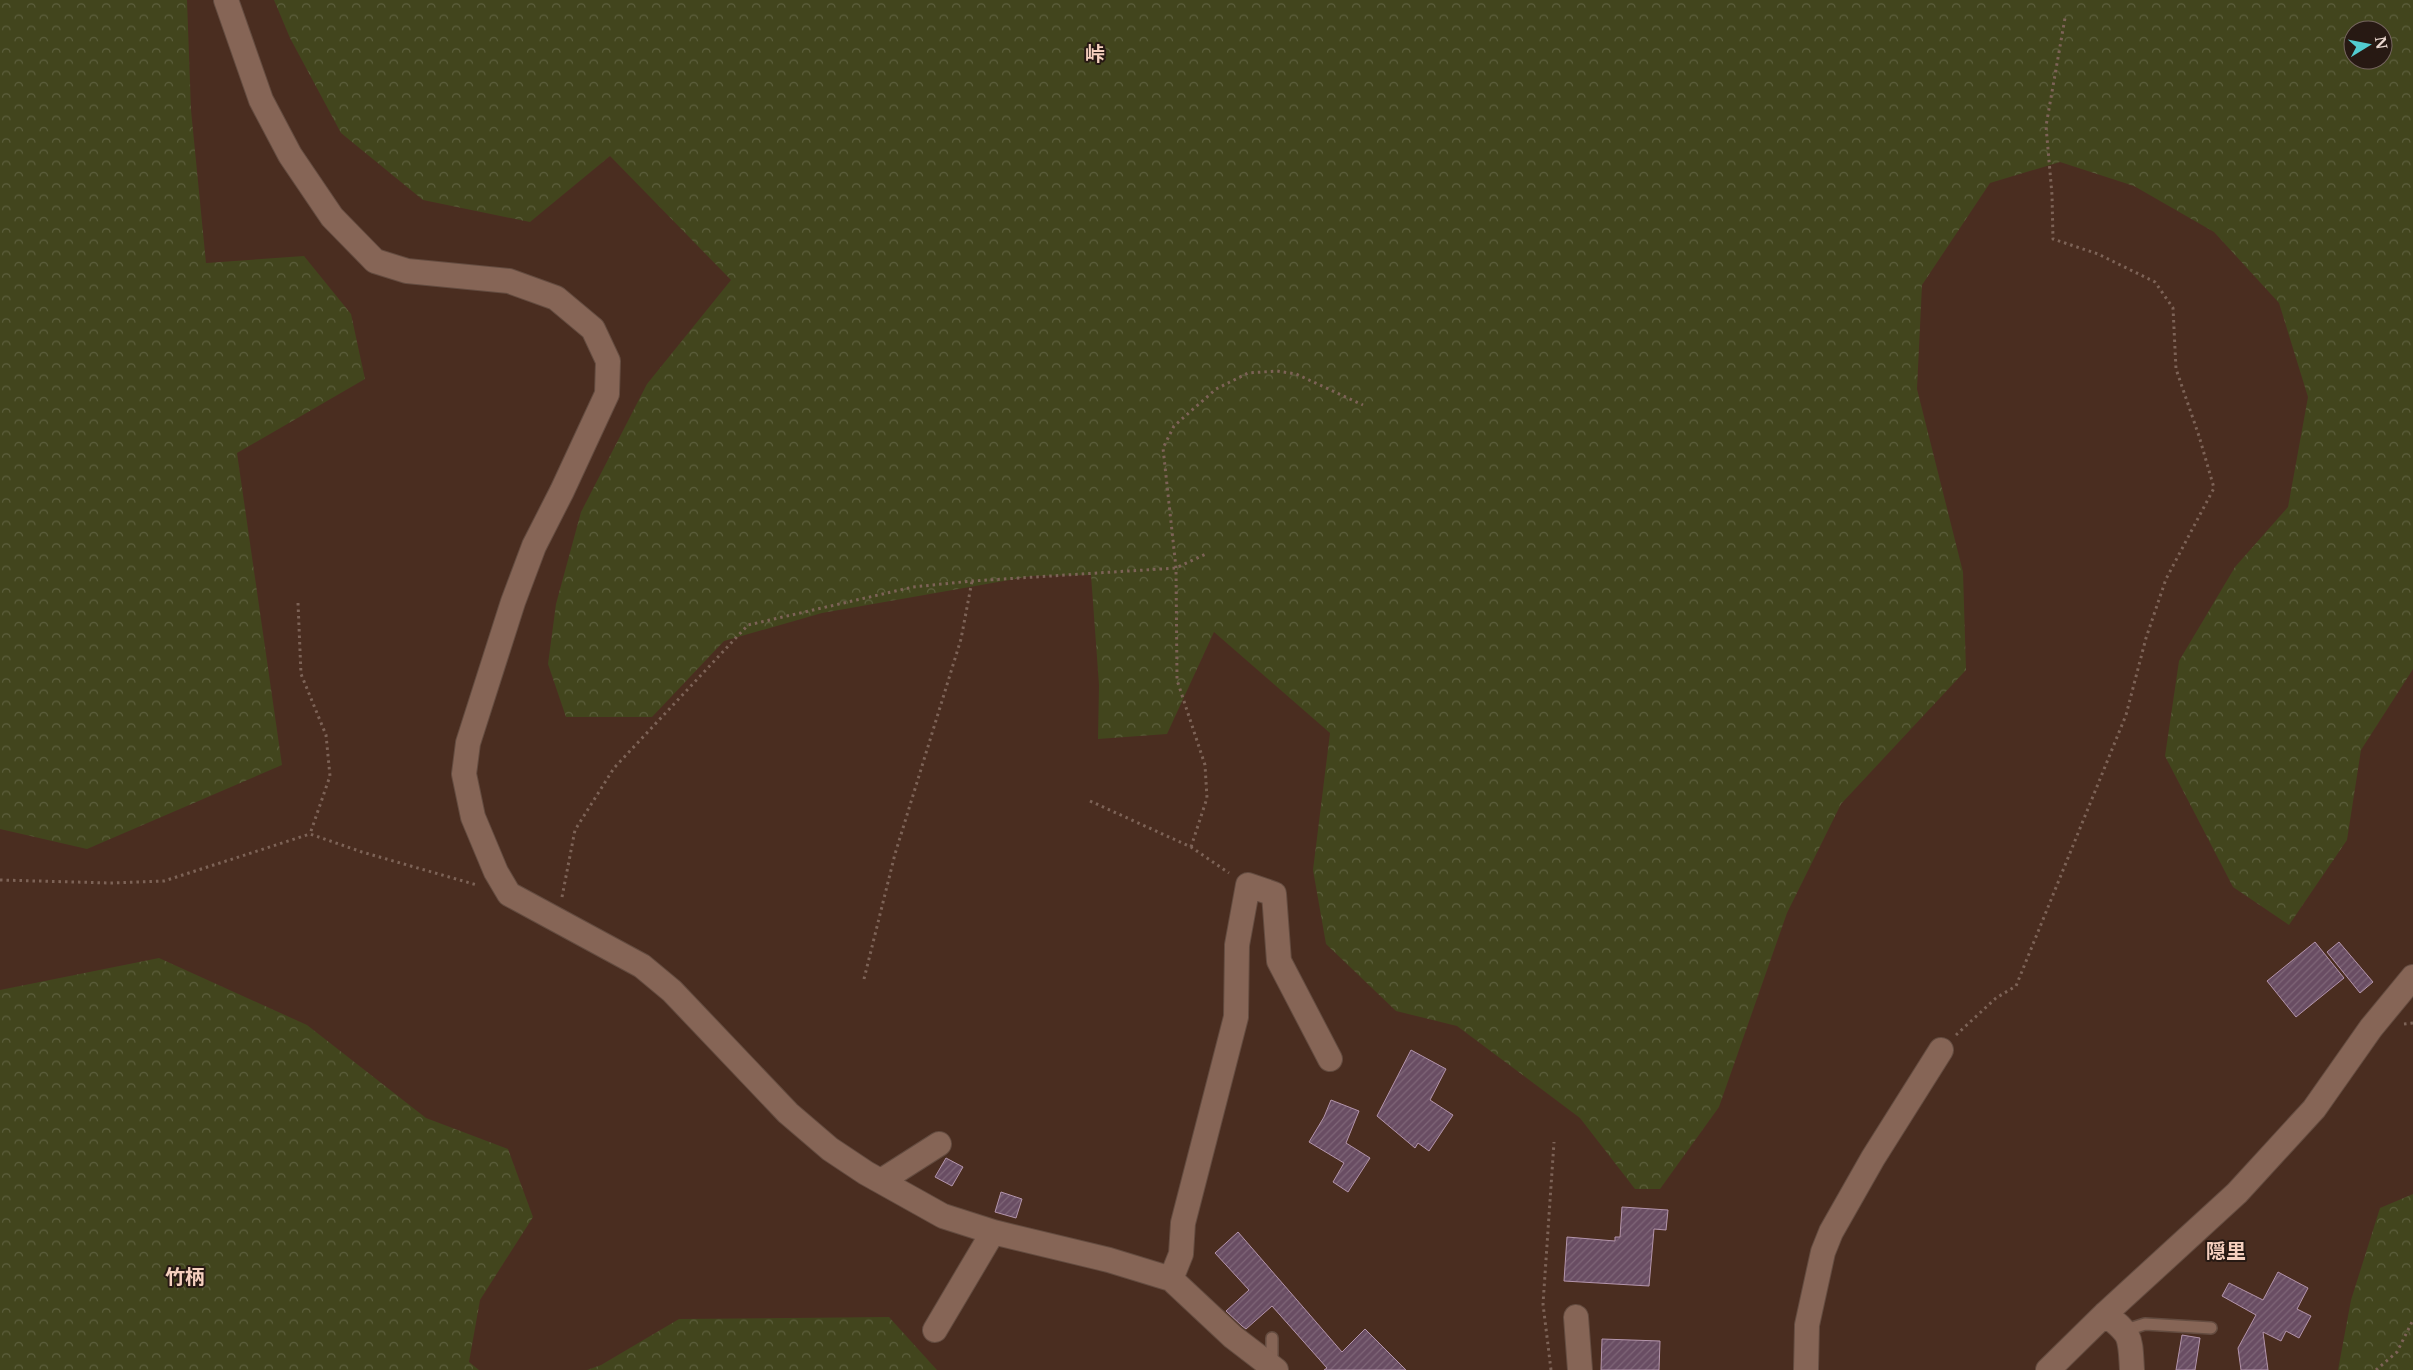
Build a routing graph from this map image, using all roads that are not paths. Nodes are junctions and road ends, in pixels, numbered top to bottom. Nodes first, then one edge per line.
1 (226, 0) edge
2 (2413, 977) edge
3 (1942, 1050) road end
4 (1330, 1059) dead end
5 (939, 1144) dead end
6 (881, 1181) junction
7 (993, 1232) junction
8 (1171, 1279) junction
9 (2105, 1314) junction
10 (1576, 1317) dead end
11 (2211, 1328) dead end
12 (935, 1330) dead end
13 (2126, 1330) junction
14 (1272, 1338) dead end
15 (1274, 1368) edge
16 (1580, 1370) edge
17 (1806, 1370) edge
18 (2048, 1370) edge
19 (2132, 1370) edge

1 - 6 street
2 - 9 street
3 - 17 street
4 - 8 street
5 - 6 street
6 - 7 street
7 - 8 street
7 - 12 street
8 - 15 street
9 - 13 street
9 - 18 street
10 - 16 street
11 - 13 lane
13 - 19 street
14 - 15 lane

